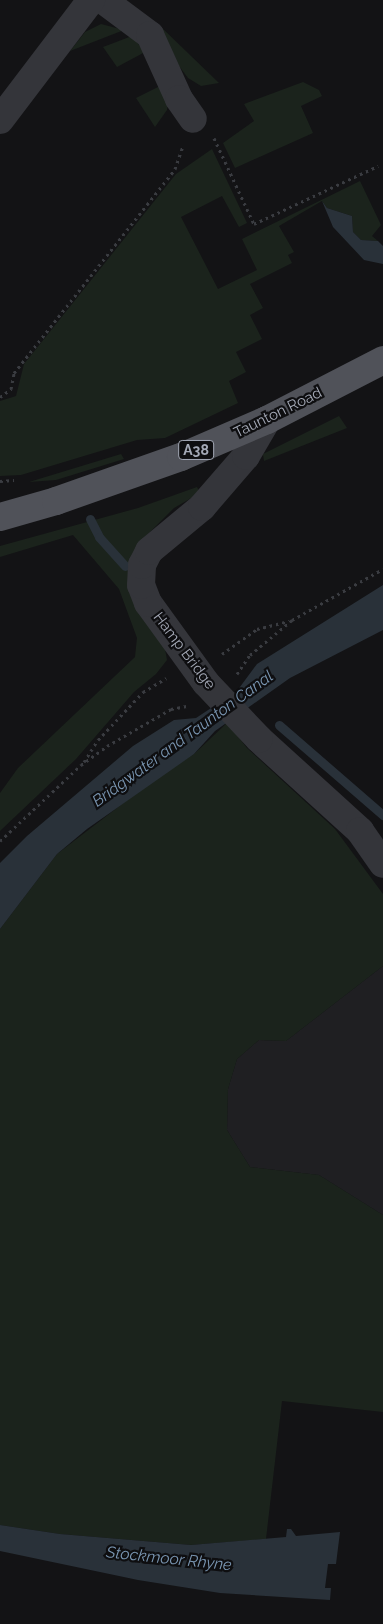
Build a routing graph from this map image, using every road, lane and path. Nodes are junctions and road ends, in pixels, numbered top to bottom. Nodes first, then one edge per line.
1 (91, 0) edge
2 (103, 0) edge
3 (0, 120) edge
4 (202, 126) junction
5 (378, 166) dead end
6 (383, 360) edge
7 (0, 397) edge
8 (266, 420) junction
9 (0, 517) edge
10 (383, 570) edge
11 (211, 679) junction
12 (194, 707) dead end
13 (0, 842) edge
14 (383, 864) edge

1 - 3 street
2 - 4 street
4 - 5 path
4 - 7 path
6 - 8 main road, Taunton Road / A38
8 - 9 main road, Taunton Road / A38
8 - 11 street, Hamp Bridge
10 - 11 path
11 - 14 street, Hamp Bridge, bridge
12 - 13 path

